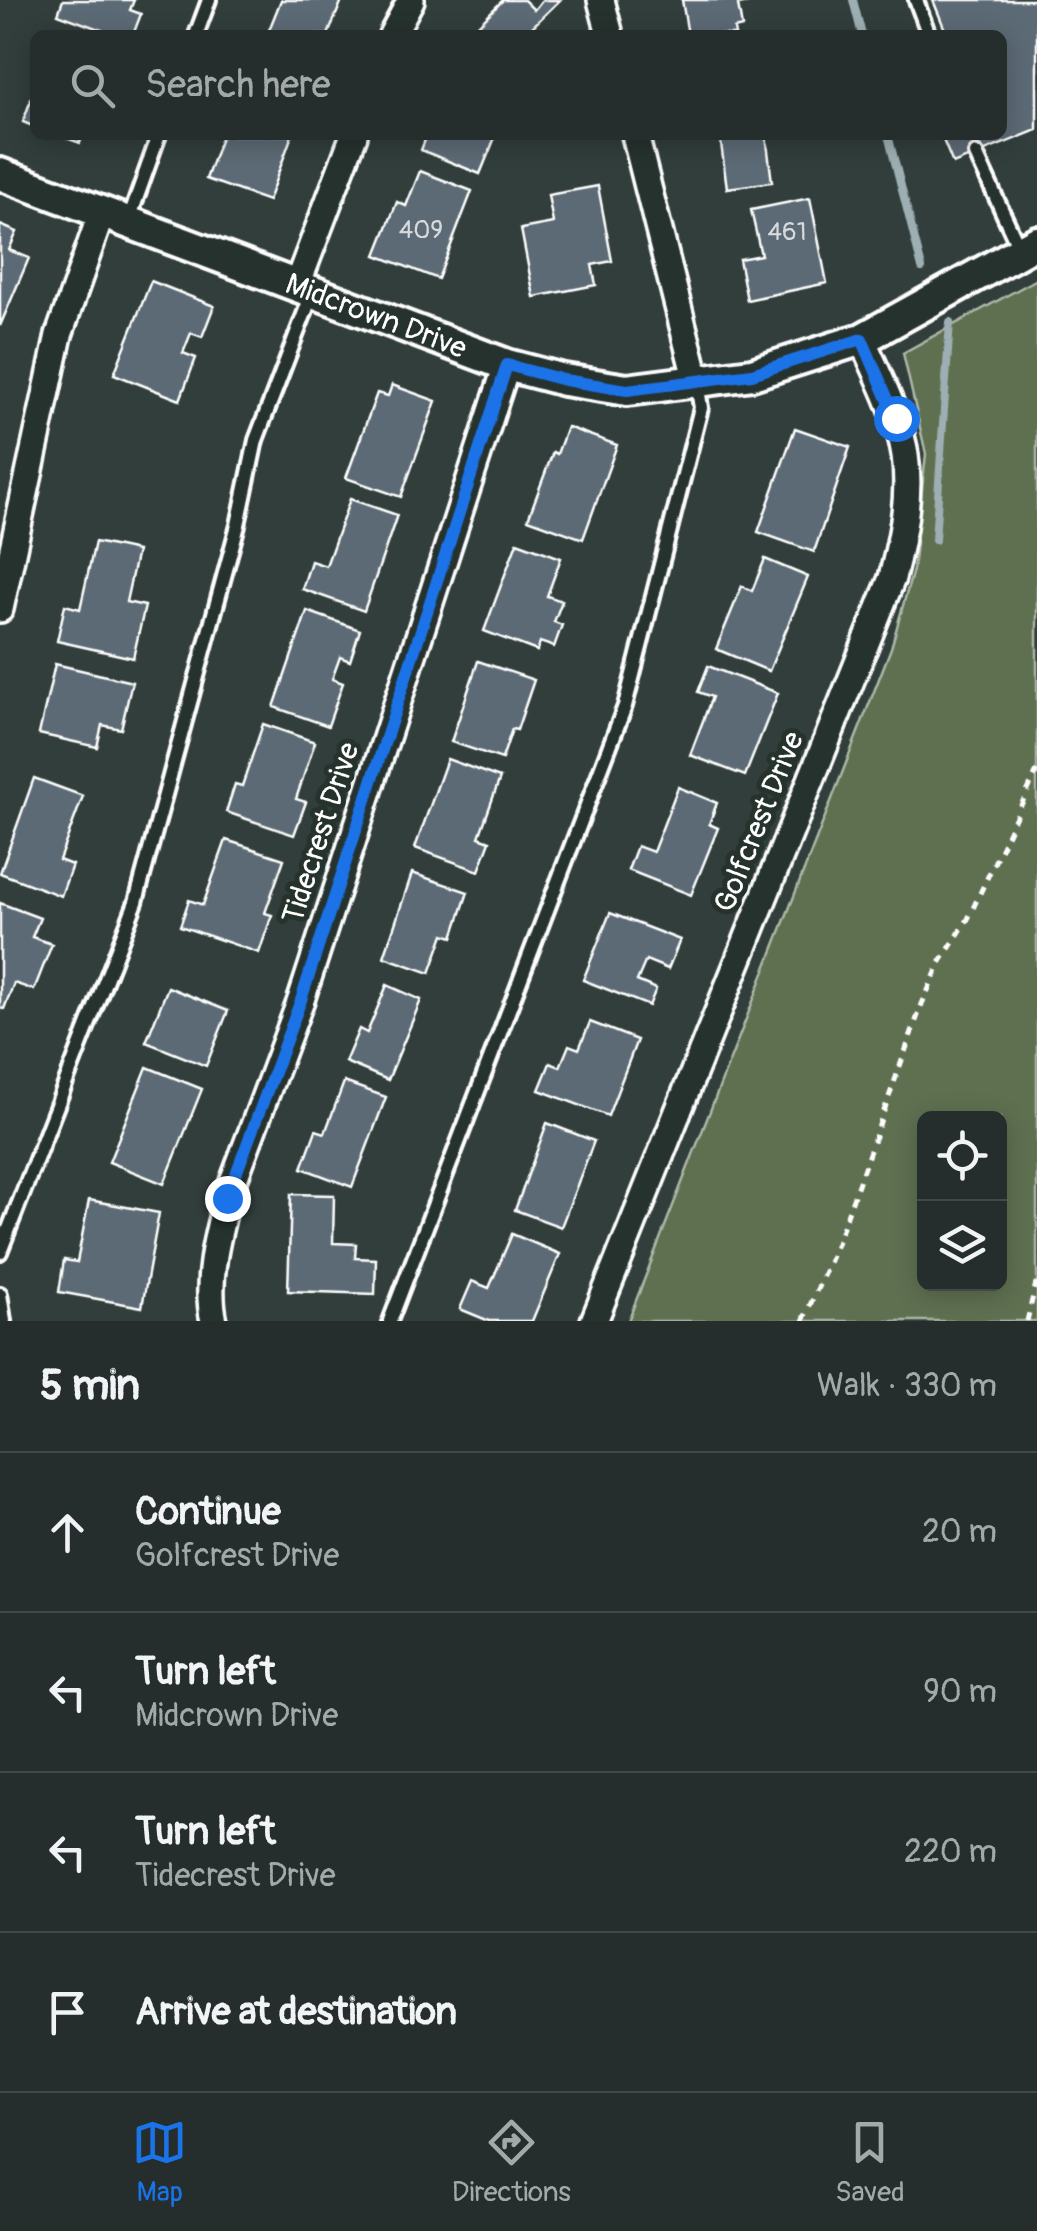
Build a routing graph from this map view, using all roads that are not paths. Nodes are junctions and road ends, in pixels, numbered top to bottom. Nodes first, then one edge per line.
1 (209, 0) edge
2 (411, 0) edge
3 (601, 0) edge
4 (916, 0) edge
5 (198, 30) edge
6 (395, 30) edge
7 (609, 30) edge
8 (927, 30) edge
9 (156, 140) edge
10 (352, 140) edge
11 (636, 140) edge
12 (976, 154) dead end
13 (0, 174) edge
14 (115, 217) junction
15 (1028, 246) edge
16 (305, 288) junction
17 (862, 339) junction
18 (507, 365) junction
19 (698, 382) junction
20 (0, 608) edge
21 (0, 1252) edge
22 (0, 1294) edge
23 (4, 1321) edge
24 (214, 1321) edge
25 (390, 1321) edge
26 (594, 1321) edge

1 - 5 lane
2 - 6 street
3 - 7 street
4 - 8 lane
9 - 14 lane
10 - 16 street
11 - 19 street
12 - 15 lane
13 - 14 street, Midcrown Drive
14 - 16 street, Midcrown Drive
14 - 20 street
15 - 17 street, Midcrown Drive
16 - 18 street, Midcrown Drive
16 - 21 lane
17 - 19 street, Midcrown Drive
17 - 26 street, Golfcrest Drive
18 - 19 street, Midcrown Drive
18 - 24 street, Tidecrest Drive
19 - 25 lane
22 - 23 lane

